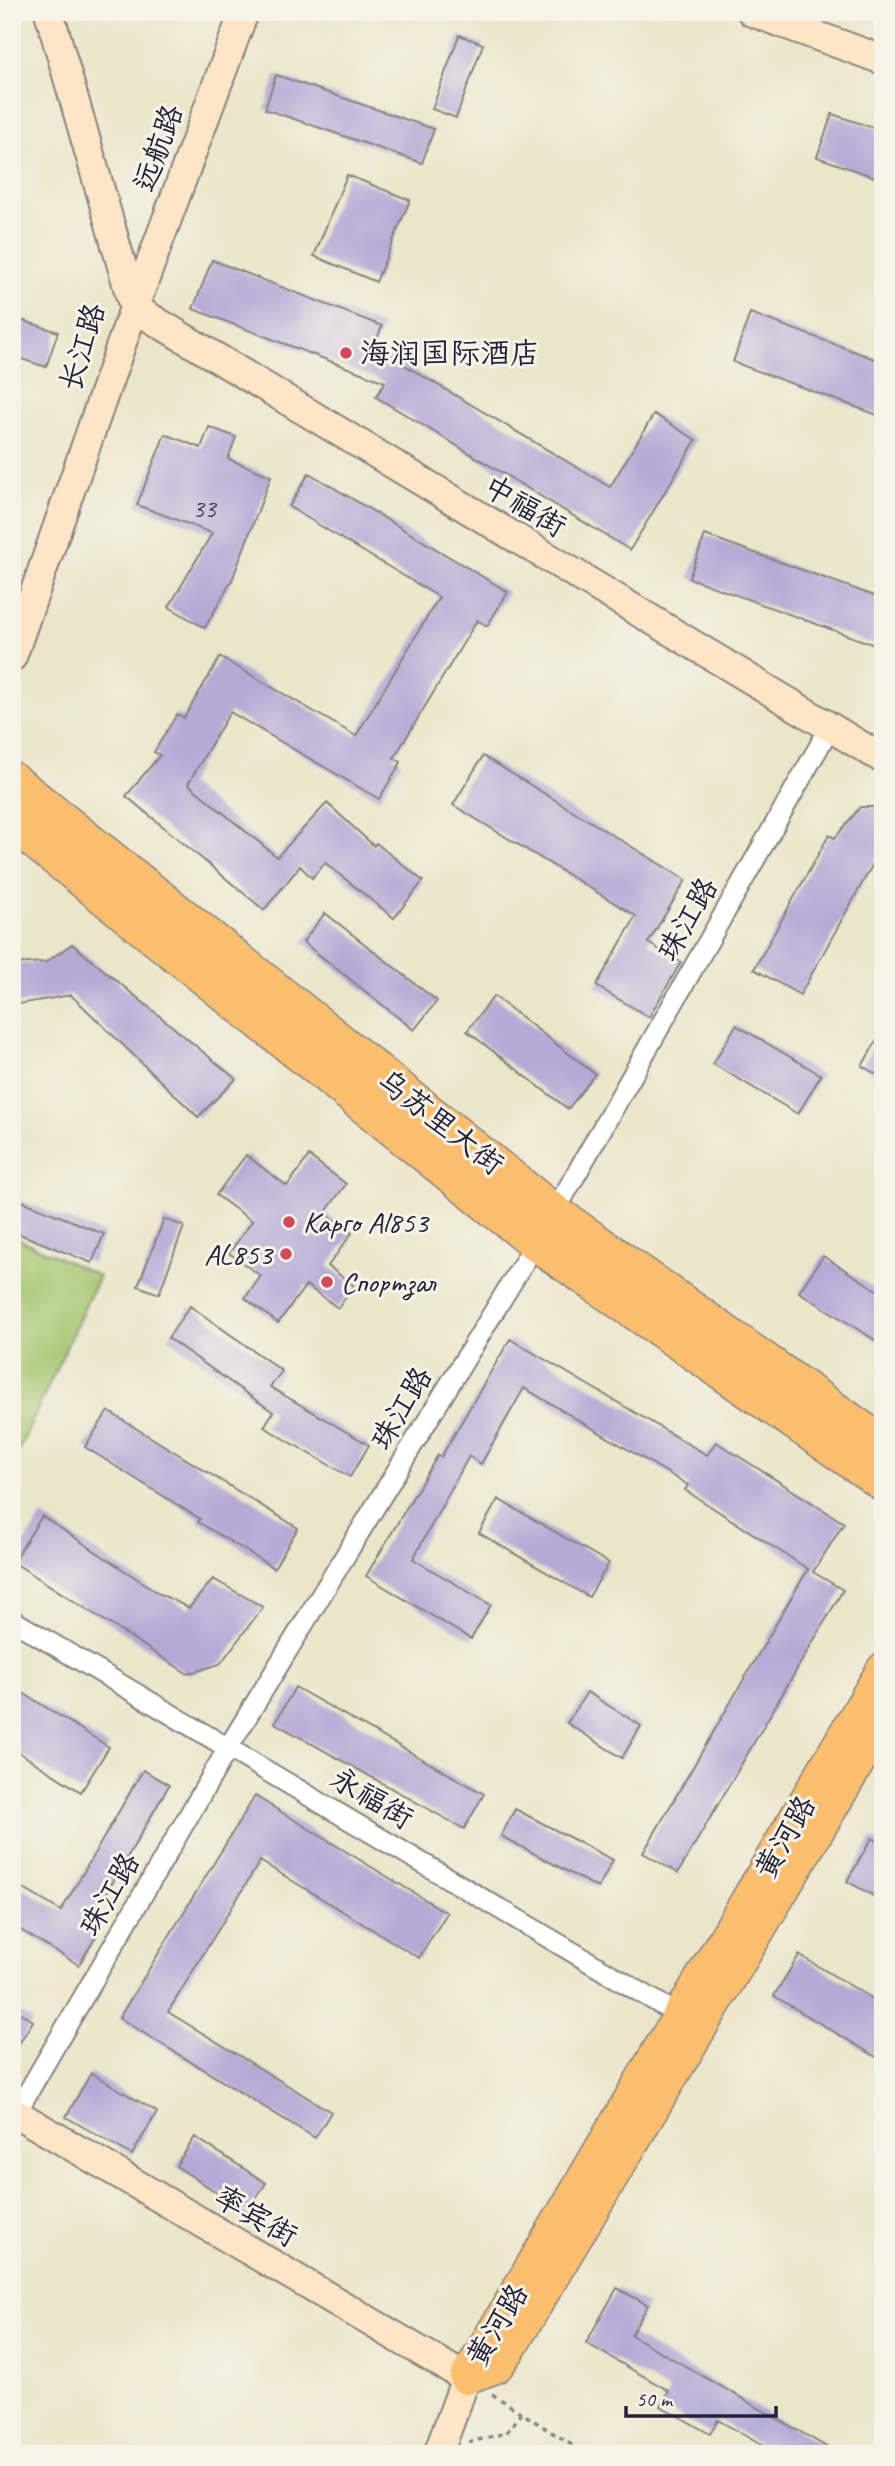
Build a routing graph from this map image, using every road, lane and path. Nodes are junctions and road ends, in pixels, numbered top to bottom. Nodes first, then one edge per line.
1 (49, 12) edge
2 (244, 12) edge
3 (752, 12) edge
4 (883, 60) edge
5 (134, 308) junction
6 (12, 657) edge
7 (830, 729) junction
8 (883, 759) edge
9 (12, 781) edge
10 (12, 822) edge
11 (546, 1228) junction
12 (883, 1445) edge
13 (883, 1482) edge
14 (12, 1620) edge
15 (883, 1669) edge
16 (883, 1721) edge
17 (228, 1748) junction
18 (691, 2022) junction
19 (14, 2112) edge
20 (466, 2378) junction
21 (522, 2413) junction
22 (438, 2454) edge
23 (470, 2454) edge
24 (586, 2454) edge

1 - 5 street, 长江路
2 - 5 street, 远航路
3 - 4 street
5 - 6 street, 长江路
5 - 7 street, 中福街
7 - 8 street, 中福街
7 - 11 street, 珠江路
9 - 11 highway, 乌苏里大街
10 - 11 highway, 乌苏里大街
11 - 12 highway, 乌苏里大街
11 - 13 highway, 乌苏里大街
11 - 17 street, 珠江路
14 - 17 street, 永福街
15 - 18 main road, 黄河路
16 - 18 main road, 黄河路
17 - 18 street, 永福街
17 - 19 street, 珠江路
18 - 20 main road, 黄河路
19 - 20 street, 率宾街
20 - 21 path
20 - 22 street
21 - 23 path
21 - 24 path

